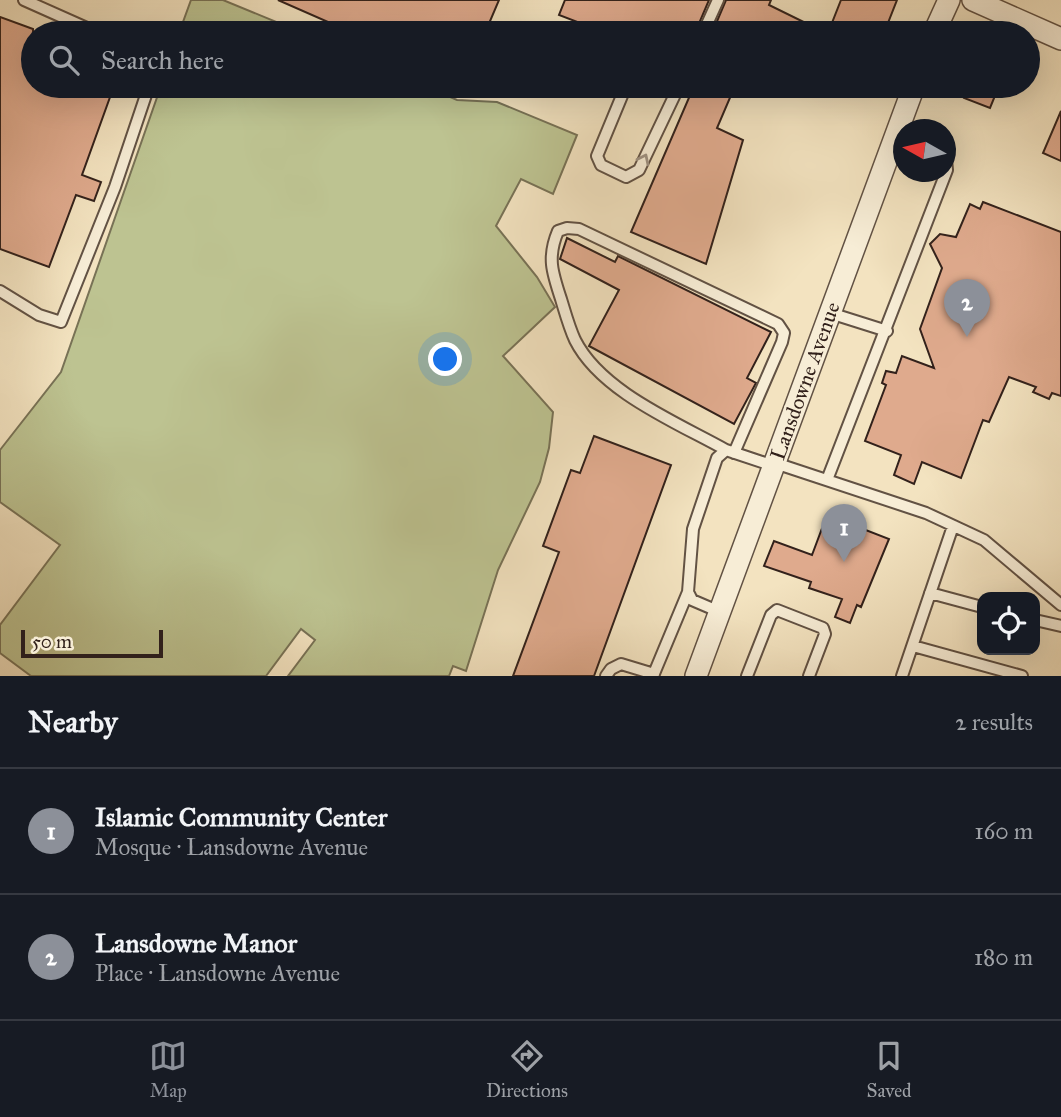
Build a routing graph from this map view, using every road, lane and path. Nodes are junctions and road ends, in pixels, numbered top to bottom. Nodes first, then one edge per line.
1 (24, 0) edge
2 (718, 0) edge
3 (949, 0) edge
4 (973, 0) edge
5 (71, 21) edge
6 (708, 21) edge
7 (939, 21) edge
8 (1019, 21) edge
9 (1040, 30) edge
10 (1061, 40) edge
11 (145, 98) edge
12 (621, 98) edge
13 (673, 98) edge
14 (911, 98) edge
15 (905, 119) edge
16 (893, 156) edge
17 (943, 182) edge
18 (0, 291) edge
19 (830, 313) junction
20 (887, 331) junction
21 (730, 452) junction
22 (774, 465) junction
23 (827, 481) junction
24 (953, 526) junction
25 (688, 592) junction
26 (930, 593) junction
27 (1061, 605) edge
28 (977, 606) edge
29 (720, 612) junction
30 (1040, 621) edge
31 (1061, 626) edge
32 (913, 646) junction
33 (653, 675) edge
34 (607, 676) edge
35 (698, 676) edge
36 (747, 676) edge
37 (809, 676) edge
38 (902, 676) edge
39 (1022, 676) edge

1 - 5 lane
2 - 6 lane
3 - 7 street
4 - 8 street
9 - 10 street
11 - 18 lane
12 -> 13 lane
14 - 15 street, Lansdowne Avenue
16 - 19 street, Lansdowne Avenue
17 - 20 lane
19 - 20 lane
19 - 22 street, Lansdowne Avenue
20 - 23 lane
21 - 21 lane
21 - 22 lane
21 - 25 lane
22 - 23 lane
22 - 29 street, Lansdowne Avenue
23 - 24 lane
24 - 26 lane
24 - 27 lane
25 - 29 lane
25 - 33 lane
26 - 28 lane
26 - 32 lane
29 - 35 street, Lansdowne Avenue
30 - 31 lane
32 - 38 lane
32 - 39 lane
33 - 34 lane
36 - 37 lane

